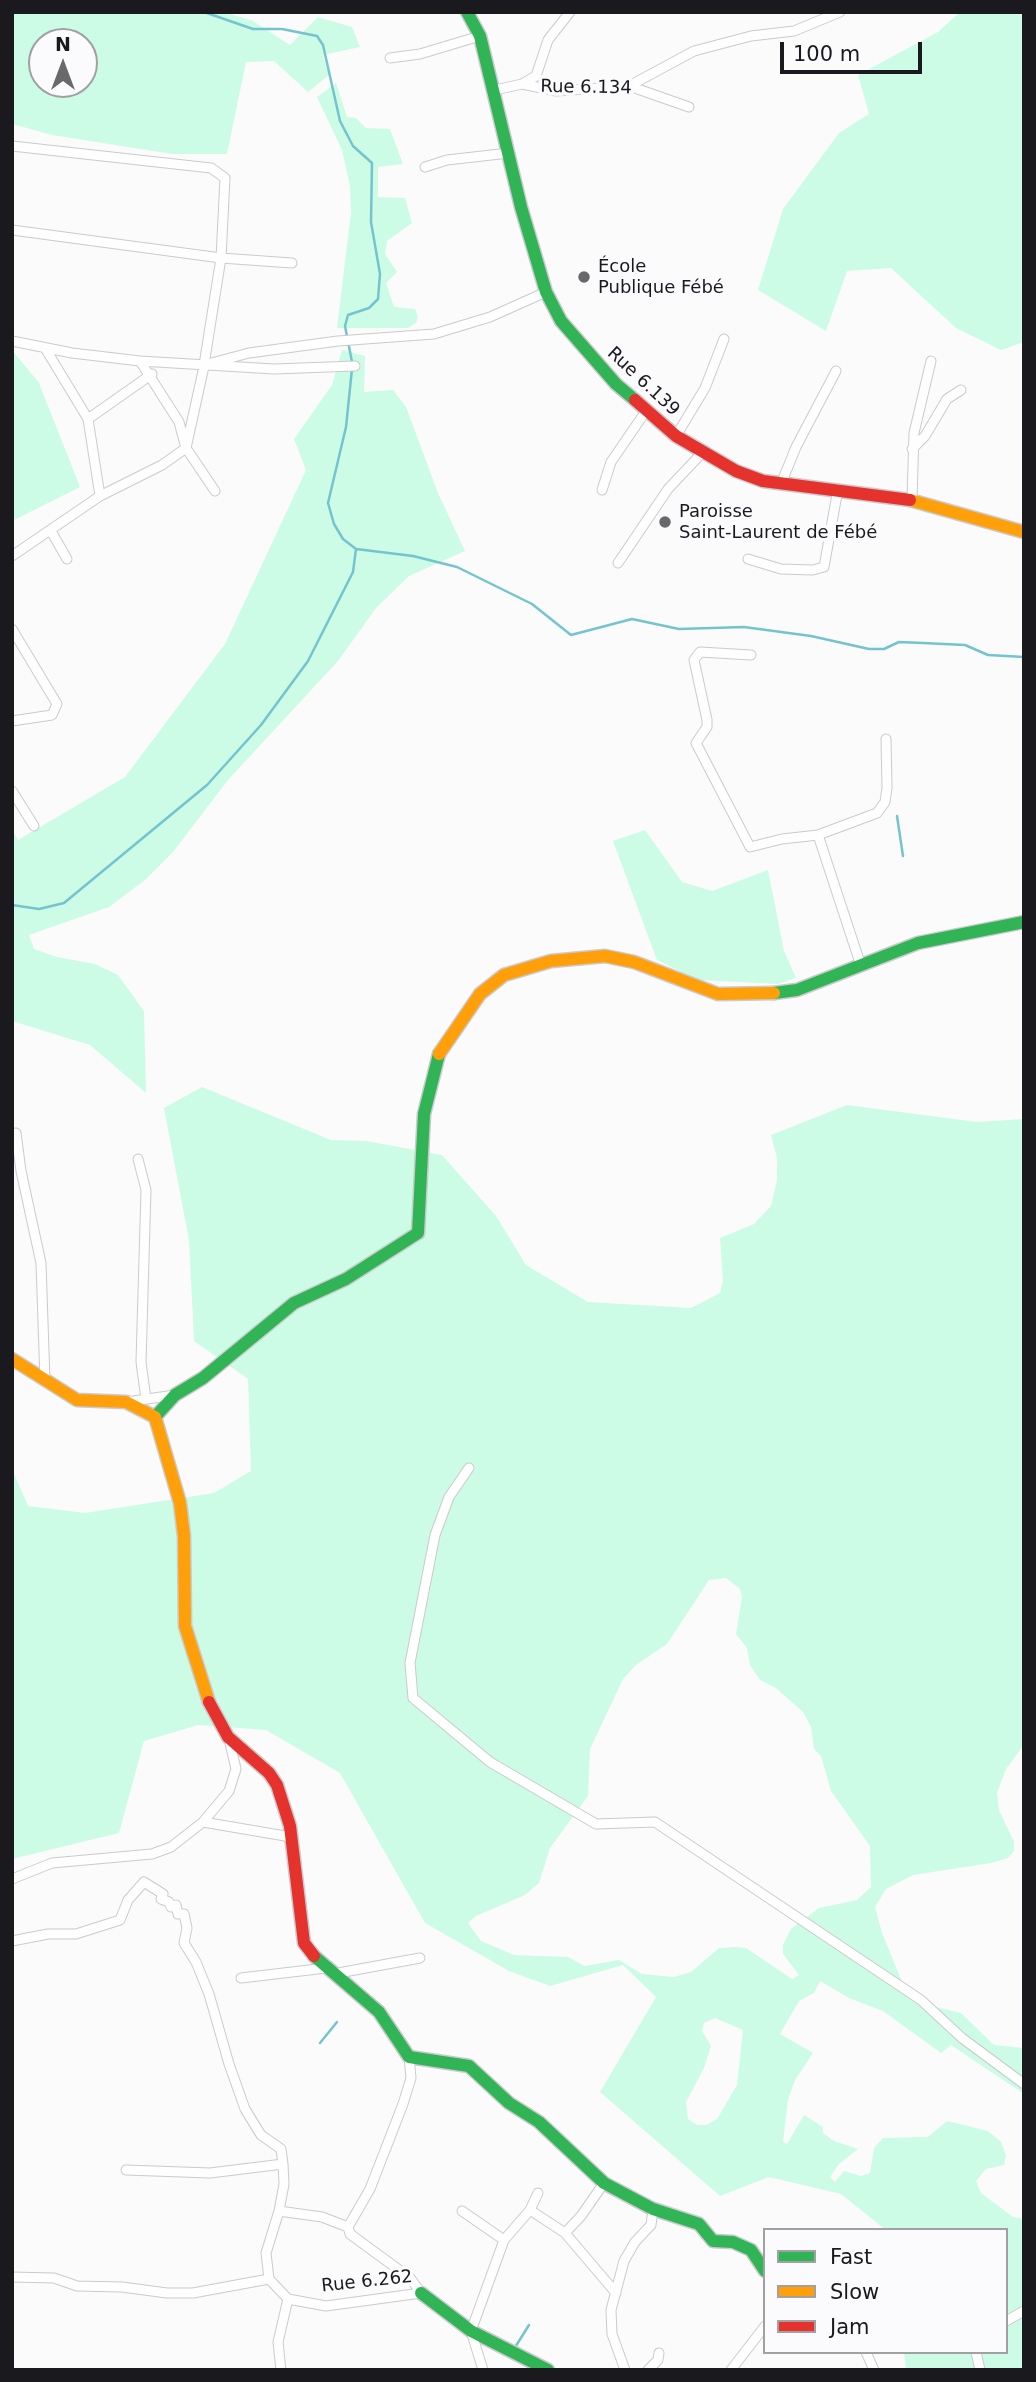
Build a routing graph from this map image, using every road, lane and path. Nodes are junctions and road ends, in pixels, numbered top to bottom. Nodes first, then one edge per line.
1 (467, 12) edge
2 (570, 12) edge
3 (840, 12) edge
4 (480, 36) junction
5 (390, 58) dead end
6 (522, 84) junction
7 (629, 86) junction
8 (495, 90) junction
9 (689, 107) dead end
10 (12, 146) edge
11 (509, 153) junction
12 (425, 167) dead end
13 (12, 230) edge
14 (221, 258) junction
15 (292, 263) dead end
16 (545, 292) junction
17 (724, 339) dead end
18 (12, 341) edge
19 (45, 348) junction
20 (140, 361) junction
21 (931, 361) dead end
22 (204, 365) junction
23 (355, 366) dead end
24 (836, 371) dead end
25 (151, 374) junction
26 (961, 390) dead end
27 (646, 411) junction
28 (88, 419) junction
29 (676, 436) junction
30 (186, 448) junction
31 (912, 449) junction
32 (701, 454) junction
33 (781, 484) junction
34 (838, 489) junction
35 (602, 490) dead end
36 (215, 491) dead end
37 (100, 496) junction
38 (912, 500) junction
39 (51, 531) junction
40 (1024, 531) edge
41 (12, 556) edge
42 (67, 559) dead end
43 (748, 559) dead end
44 (618, 563) dead end
45 (12, 629) edge
46 (751, 655) dead end
47 (12, 721) edge
48 (886, 739) dead end
49 (12, 791) edge
50 (34, 826) dead end
51 (818, 835) junction
52 (1024, 922) edge
53 (860, 966) junction
54 (16, 1133) dead end
55 (138, 1159) dead end
56 (12, 1359) edge
57 (45, 1381) junction
58 (175, 1395) junction
59 (146, 1399) junction
60 (126, 1402) junction
61 (155, 1417) junction
62 (469, 1468) dead end
63 (228, 1737) junction
64 (203, 1822) junction
65 (291, 1837) junction
66 (12, 1879) edge
67 (12, 1941) edge
68 (420, 1958) dead end
69 (330, 1971) junction
70 (241, 1978) dead end
71 (409, 2057) junction
72 (1024, 2084) edge
73 (283, 2164) junction
74 (126, 2170) dead end
75 (604, 2182) junction
76 (538, 2193) dead end
77 (653, 2209) junction
78 (530, 2210) junction
79 (279, 2211) junction
80 (462, 2211) dead end
81 (348, 2228) junction
82 (565, 2233) junction
83 (504, 2240) junction
84 (763, 2268) edge
85 (12, 2277) edge
86 (269, 2279) junction
87 (421, 2293) junction
88 (615, 2293) junction
89 (288, 2299) junction
90 (1024, 2311) edge
91 (1008, 2320) edge
92 (763, 2329) edge
93 (471, 2331) junction
94 (659, 2353) dead end
95 (867, 2354) edge
96 (281, 2370) edge
97 (483, 2370) edge
98 (548, 2370) edge
99 (625, 2370) edge
100 (648, 2370) edge
101 (731, 2370) edge
102 (874, 2370) edge

1 - 4 street, Rue 6.139
2 - 6 street
3 - 7 street
4 - 5 street
4 - 8 street, Rue 6.139
6 - 7 street, Rue 6.134
6 - 8 street
7 - 9 street, Rue 6.134
8 - 11 street, Rue 6.139
10 - 14 street
11 - 12 street
11 - 16 street, Rue 6.139
13 - 14 street
14 - 15 street
14 - 22 street
16 - 22 street
16 - 27 street, Rue 6.139
17 - 29 street
18 - 19 street
19 - 20 street
19 - 28 street
20 - 22 street
20 - 25 street
21 - 31 street
22 - 23 street
22 - 30 street
24 - 33 street
25 - 28 street
25 - 30 street
26 - 31 street
27 - 29 street, Rue 6.139
27 - 35 street
28 - 37 street
29 - 32 street, Rue 6.139
30 - 36 street
30 - 37 street
31 - 38 street
32 - 33 street, Rue 6.139
32 - 44 street
33 - 34 street, Rue 6.139
34 - 38 street, Rue 6.139
34 - 43 street
37 - 39 street
38 - 40 street, Rue 6.139
39 - 41 street
39 - 42 street
45 - 47 street
46 - 51 street
48 - 51 street
49 - 50 street
51 - 53 street
52 - 53 street
53 - 58 street
54 - 57 street
55 - 59 street
56 - 57 street
57 - 60 street
58 - 59 street
58 - 61 street
59 - 60 street
60 - 61 street
61 - 63 street
62 - 72 street
63 - 64 street
63 - 65 street
64 - 65 street
64 - 66 street
65 - 69 street
67 - 73 street
68 - 69 street
69 - 70 street
69 - 71 street
71 - 75 street
71 - 81 street
73 - 74 street
73 - 79 street
75 - 77 street
75 - 82 street
76 - 78 street
77 - 84 street
77 - 88 street
78 - 82 street
78 - 83 street
79 - 81 street
79 - 86 street
80 - 83 street
81 - 87 street
82 - 88 street
83 - 93 street
85 - 86 street
86 - 89 street
87 - 89 street, Rue 6.262
87 - 93 street, Rue 6.262
88 - 99 street
89 - 96 street
90 - 91 street
92 - 101 street
93 - 97 street
93 - 98 street, Rue 6.262
94 - 100 street
95 - 102 street

